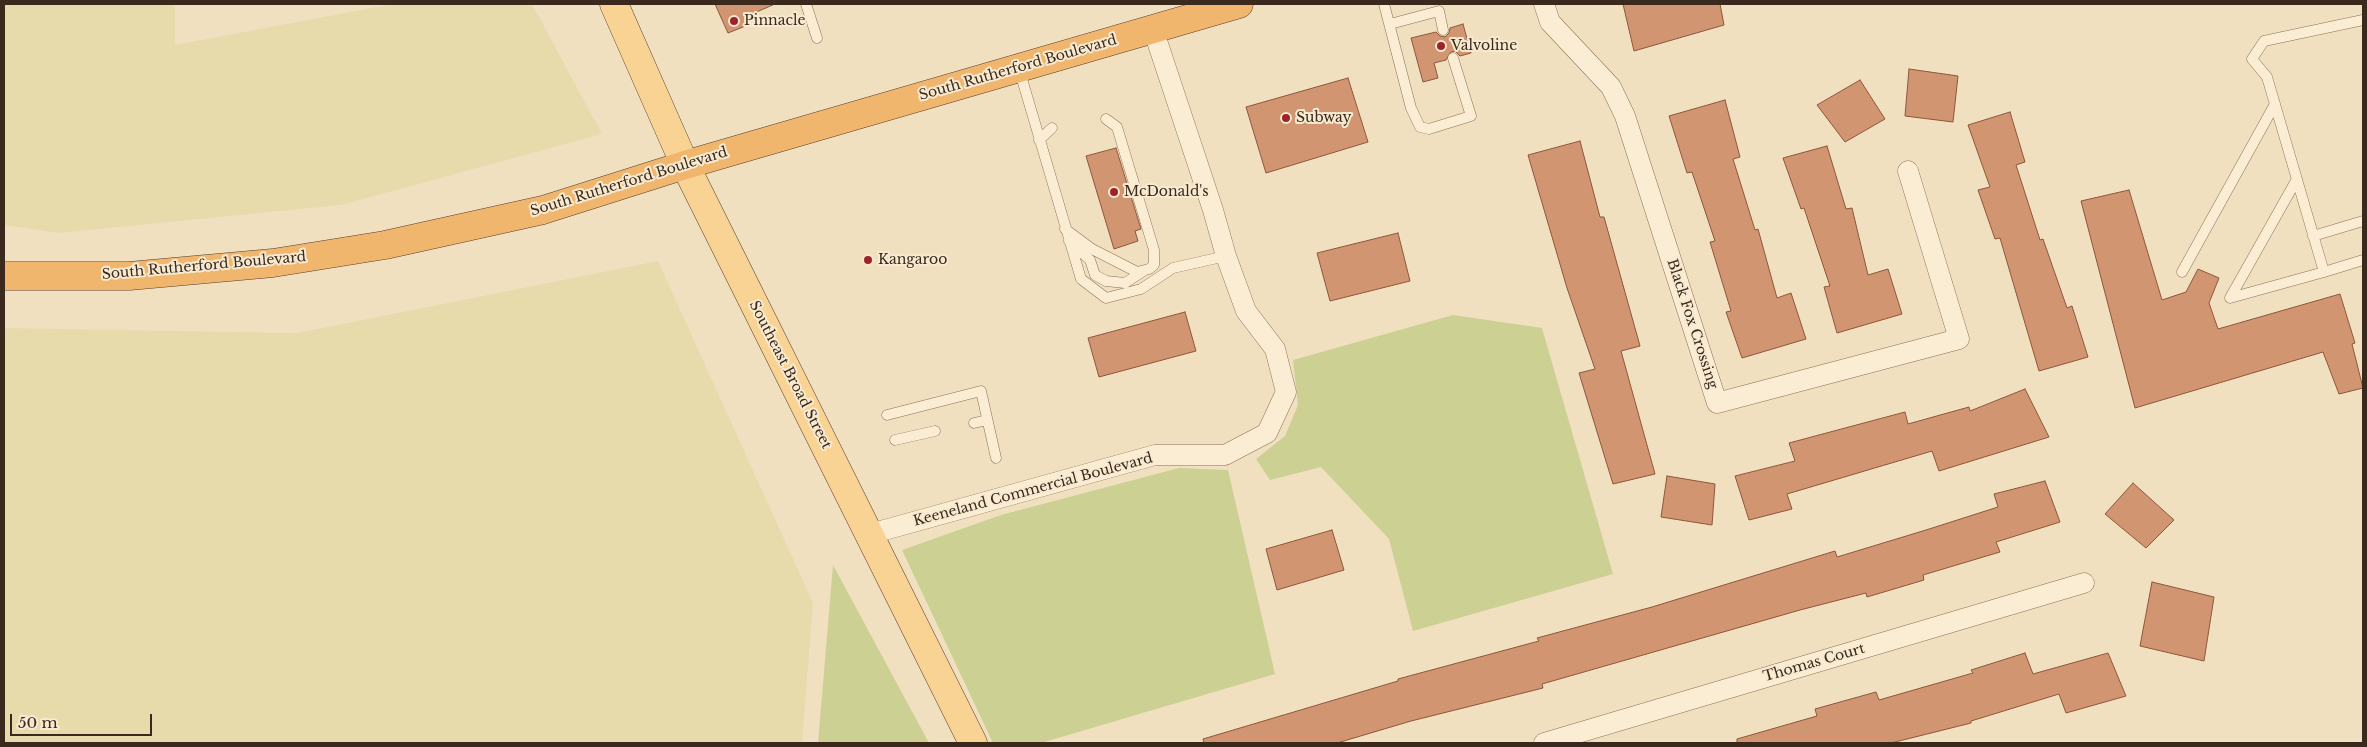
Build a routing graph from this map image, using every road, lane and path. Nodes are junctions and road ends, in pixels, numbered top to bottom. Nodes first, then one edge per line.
1 (614, 4) edge
2 (806, 4) edge
3 (1240, 4) edge
4 (1384, 4) edge
5 (1544, 4) edge
6 (2363, 20) edge
7 (1390, 24) junction
8 (1153, 29) junction
9 (1443, 30) dead end
10 (817, 38) dead end
11 (1453, 58) dead end
12 (1019, 68) junction
13 (2275, 104) junction
14 (1106, 120) dead end
15 (1052, 128) dead end
16 (1039, 140) junction
17 (685, 165) junction
18 (1908, 171) dead end
19 (2297, 178) junction
20 (2363, 221) edge
21 (1065, 229) junction
22 (2314, 236) junction
23 (1068, 240) junction
24 (1226, 256) junction
25 (1169, 258) dead end
26 (2363, 260) edge
27 (1145, 270) junction
28 (1170, 270) junction
29 (2182, 272) dead end
30 (2324, 272) junction
31 (4, 276) edge
32 (887, 415) dead end
33 (987, 420) junction
34 (974, 423) dead end
35 (934, 432) dead end
36 (895, 440) dead end
37 (996, 458) dead end
38 (870, 534) junction
39 (2084, 584) dead end
40 (973, 743) edge
41 (1544, 743) edge

1 - 17 main road, Southeast Broad Street
2 - 10 lane
3 - 8 highway, South Rutherford Boulevard
4 - 7 lane
5 - 18 street, Black Fox Crossing
6 - 13 lane
7 - 9 lane
7 - 11 lane
8 - 12 highway, South Rutherford Boulevard
8 - 24 street, Keeneland Commercial Boulevard
12 - 16 lane
12 - 17 highway, South Rutherford Boulevard
13 - 19 lane
13 - 29 lane
14 - 27 lane
15 - 16 lane
16 - 21 lane
17 - 31 highway, South Rutherford Boulevard
17 - 38 main road, Southeast Broad Street
19 - 22 lane
19 - 30 lane
20 - 22 lane
21 - 23 lane
21 - 27 lane
22 - 30 lane
23 - 27 lane
23 - 28 lane
24 - 28 lane
24 - 38 street, Keeneland Commercial Boulevard
25 - 28 lane
26 - 30 lane
32 - 33 lane
33 - 34 lane
33 - 37 lane
35 - 36 lane
38 - 40 main road, Southeast Broad Street
39 - 41 street, Thomas Court

